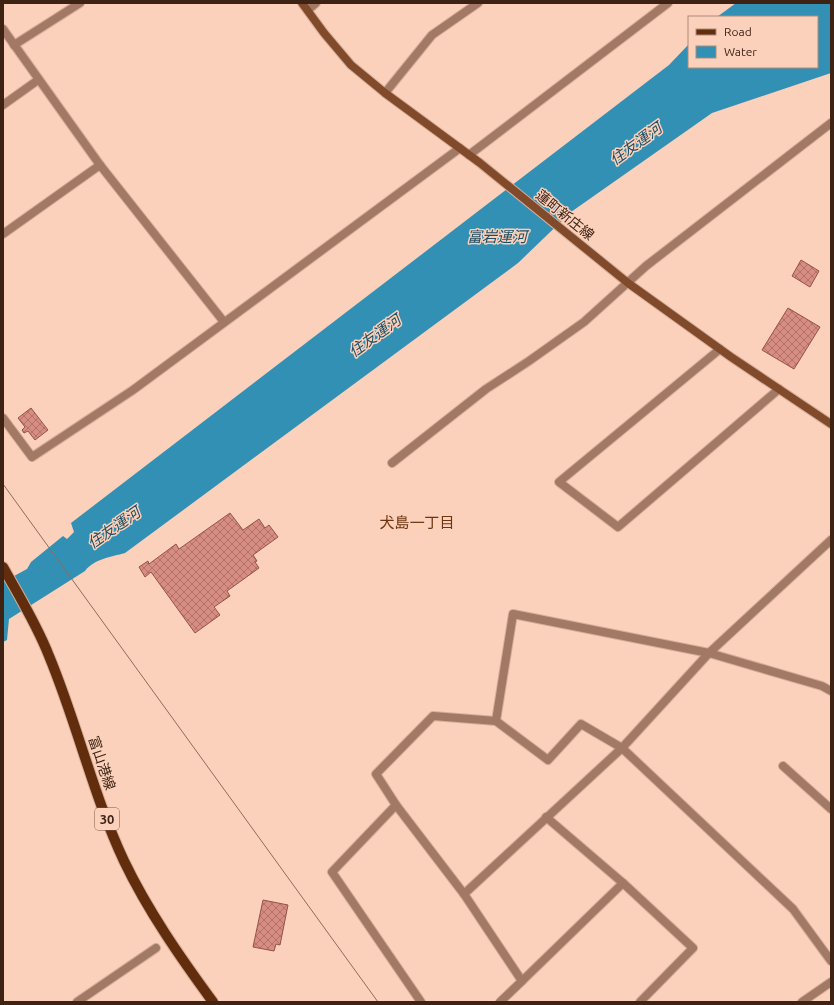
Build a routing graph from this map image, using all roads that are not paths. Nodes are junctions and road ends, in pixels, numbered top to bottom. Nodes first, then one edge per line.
1 (80, 3) edge
2 (302, 3) edge
3 (316, 3) edge
4 (478, 3) edge
5 (668, 3) edge
6 (308, 10) junction
7 (3, 29) edge
8 (14, 45) junction
9 (38, 80) junction
10 (385, 92) junction
11 (3, 105) edge
12 (831, 123) edge
13 (460, 148) junction
14 (469, 155) junction
15 (100, 165) junction
16 (3, 234) edge
17 (628, 283) junction
18 (224, 322) junction
19 (720, 349) junction
20 (779, 389) junction
21 (3, 418) edge
22 (831, 424) edge
23 (392, 463) dead end
24 (831, 540) edge
25 (3, 567) edge
26 (708, 653) junction
27 (831, 691) edge
28 (496, 721) junction
29 (622, 748) junction
30 (783, 766) dead end
31 (396, 805) junction
32 (831, 809) edge
33 (546, 817) junction
34 (623, 883) junction
35 (464, 894) junction
36 (156, 948) dead end
37 (831, 961) edge
38 (522, 980) junction
39 (831, 982) edge
40 (77, 1002) edge
41 (213, 1002) edge
42 (421, 1002) edge
43 (500, 1002) edge
44 (640, 1002) edge
45 (802, 1002) edge

1 - 8 street
2 - 6 main road, 蓮町新庄線
3 - 6 street
4 - 10 street
5 - 14 street
6 - 10 main road, 蓮町新庄線
7 - 8 street
8 - 9 street
9 - 11 street
9 - 15 street
10 - 13 main road, 蓮町新庄線
12 - 17 street
13 - 14 main road, 蓮町新庄線
13 - 18 street
14 - 17 main road, 蓮町新庄線
15 - 16 street
15 - 18 street
17 - 19 main road, 蓮町新庄線
17 - 23 street
18 - 21 street
19 - 20 main road, 蓮町新庄線
19 - 20 street
20 - 22 main road, 蓮町新庄線
24 - 26 street
25 - 41 main road, 富山港線 / 30
26 - 27 street
26 - 28 street
26 - 29 street
28 - 29 street
28 - 31 street
29 - 33 street
29 - 37 street
30 - 32 street
31 - 35 street
31 - 42 street
33 - 34 street
33 - 35 street
34 - 38 street
34 - 44 street
35 - 38 street
36 - 40 street
38 - 43 street
39 - 45 street

